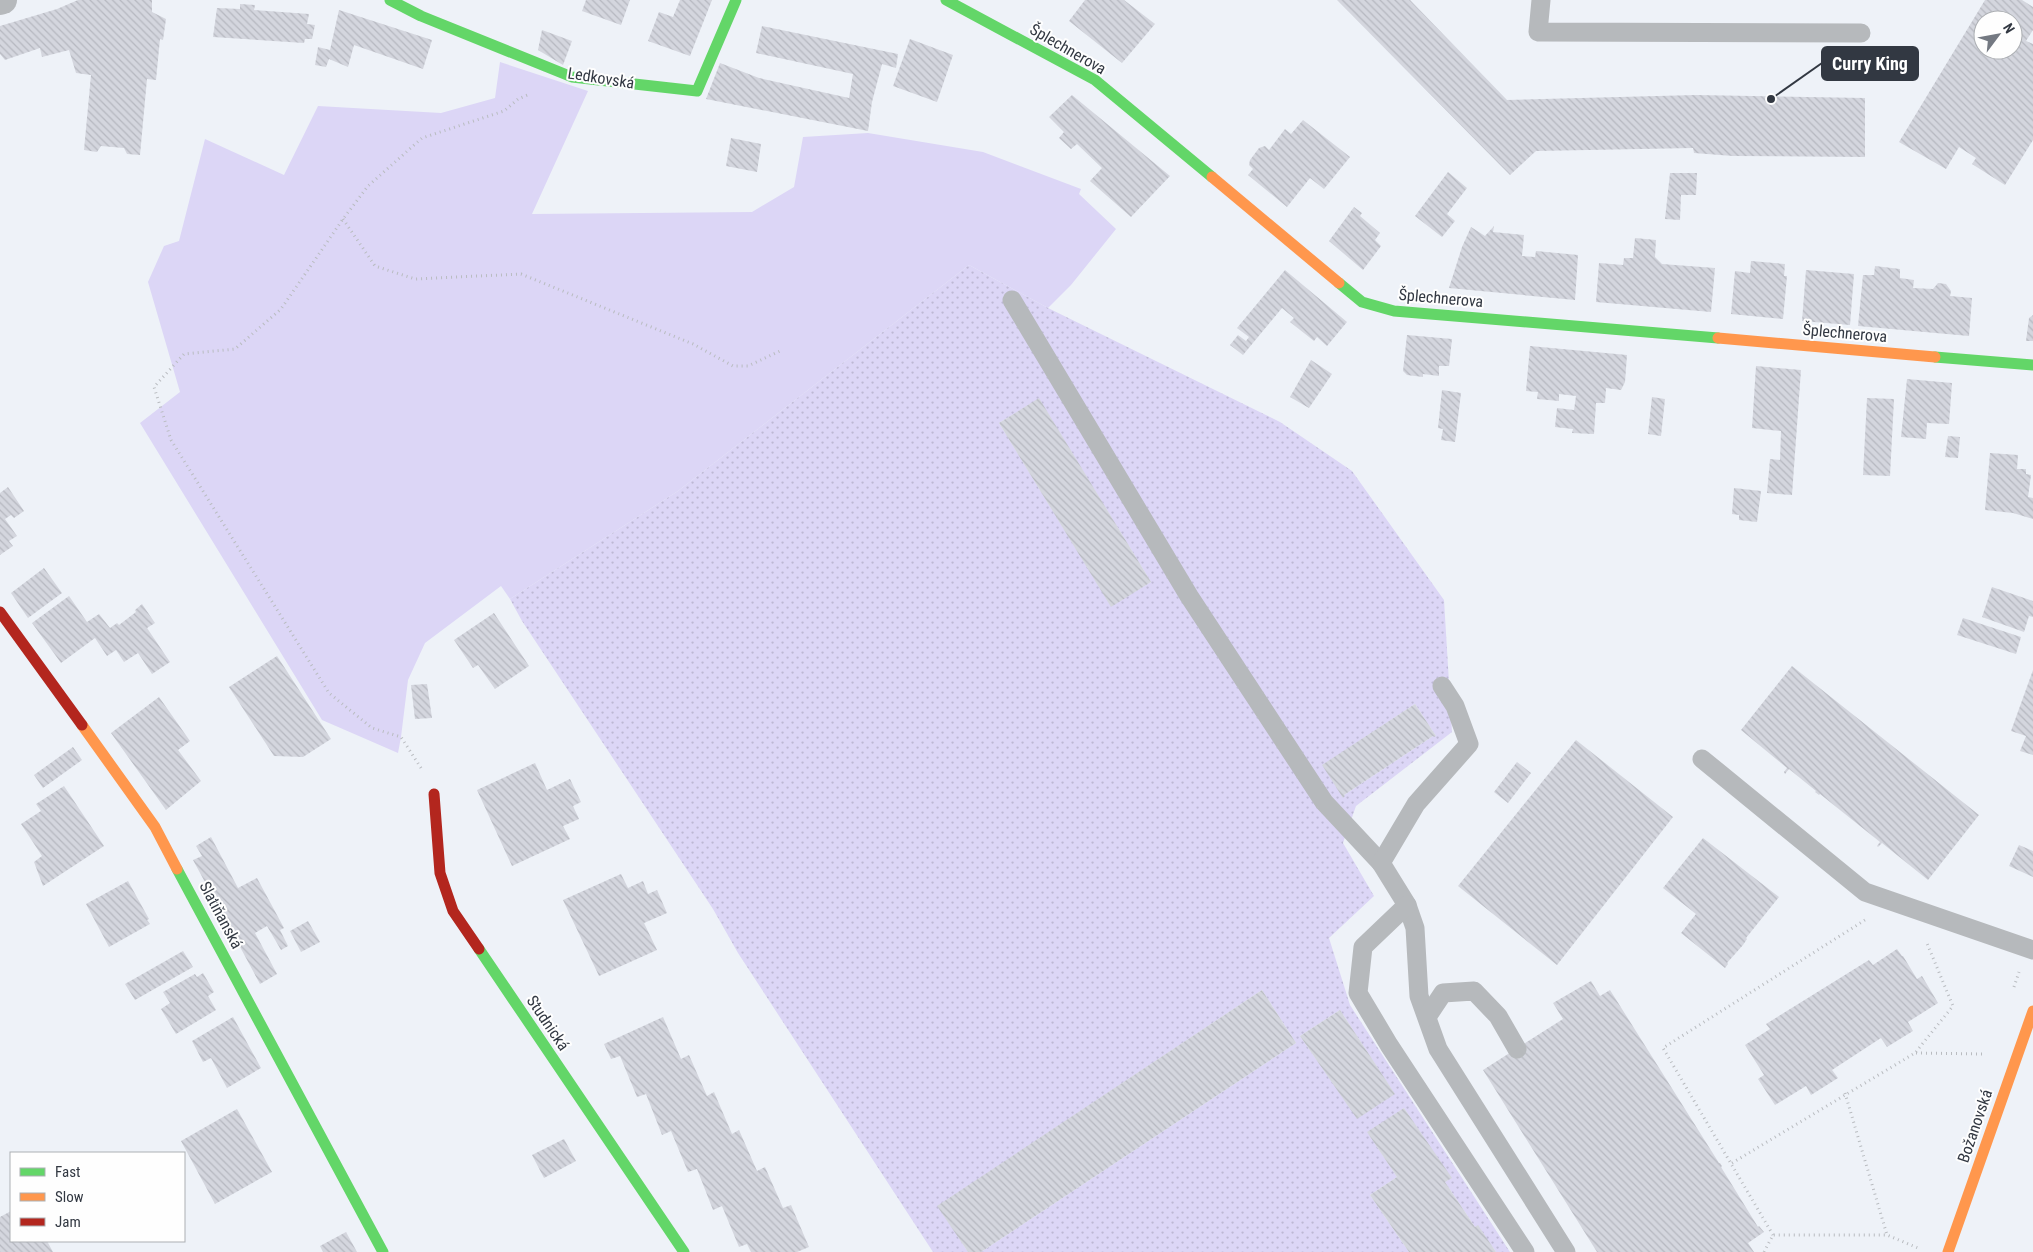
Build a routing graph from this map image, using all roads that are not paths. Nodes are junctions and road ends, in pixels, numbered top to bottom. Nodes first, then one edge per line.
1 (390, 0) edge
2 (736, 0) edge
3 (946, 0) edge
4 (1541, 0) edge
5 (1861, 33) dead end
6 (1012, 300) dead end
7 (2033, 366) edge
8 (0, 612) edge
9 (1442, 686) dead end
10 (1702, 759) dead end
11 (434, 794) road end
12 (1381, 863) junction
13 (1407, 905) junction
14 (2033, 950) edge
15 (2033, 1011) edge
16 (1427, 1017) junction
17 (1516, 1049) dead end
18 (383, 1252) edge
19 (684, 1252) edge
20 (1525, 1252) edge
21 (1566, 1252) edge
22 (1948, 1252) edge

1 - 2 street, Ledkovská
3 - 7 street, Šplechnerova
4 - 5 lane
6 - 12 lane
8 - 18 street, Slatiňanská
9 - 12 lane
10 - 14 lane
11 - 19 street, Studnická
12 - 13 lane
13 - 16 lane
13 - 20 lane
15 - 22 street, Božanovská
16 - 17 lane
16 - 21 lane

